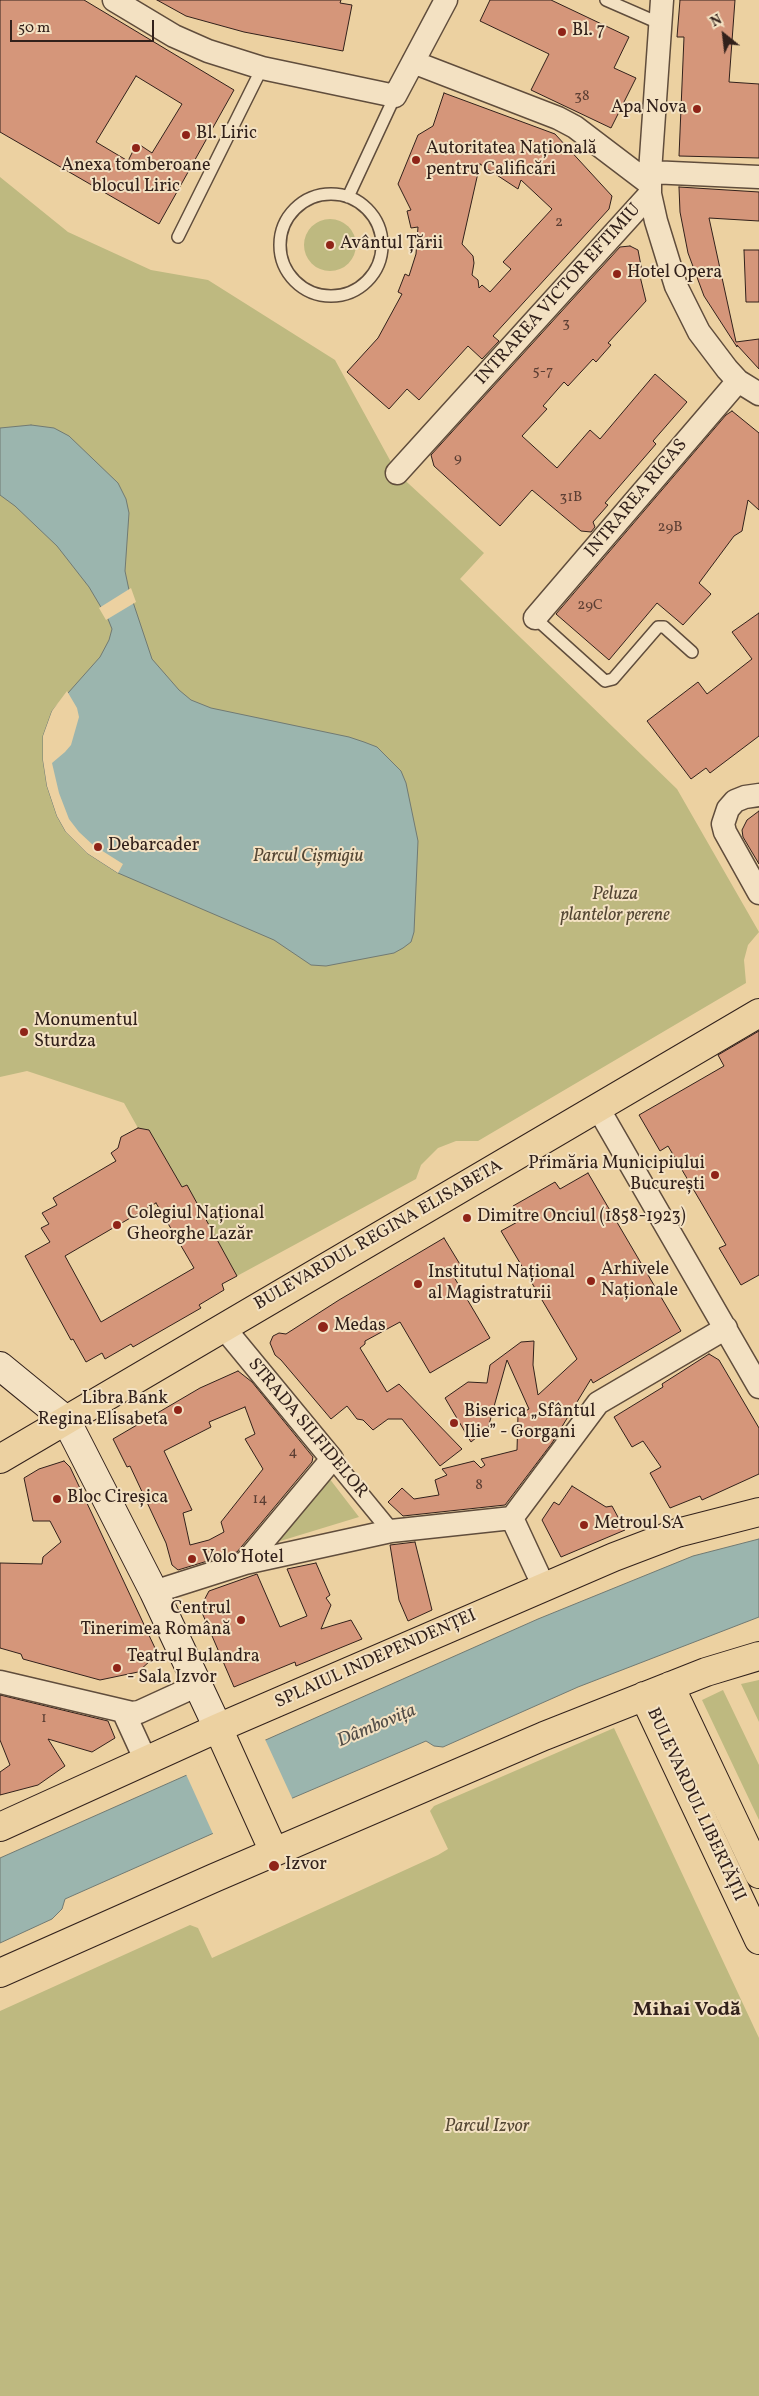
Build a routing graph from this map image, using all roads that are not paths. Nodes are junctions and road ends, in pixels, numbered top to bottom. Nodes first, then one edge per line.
1 (114, 0) edge
2 (446, 0) edge
3 (606, 0) edge
4 (662, 0) edge
5 (661, 24) junction
6 (413, 62) junction
7 (262, 68) junction
8 (395, 96) junction
9 (759, 177) edge
10 (650, 183) junction
11 (348, 197) junction
12 (178, 236) dead end
13 (738, 381) junction
14 (759, 394) edge
15 (398, 473) dead end
16 (535, 618) joint
17 (692, 652) dead end
18 (759, 795) edge
19 (759, 893) edge
20 (759, 1013) edge
21 (598, 1108) junction
22 (224, 1328) junction
23 (726, 1328) junction
24 (0, 1366) edge
25 (759, 1387) edge
26 (66, 1420) junction
27 (0, 1459) edge
28 (332, 1459) junction
29 (759, 1512) edge
30 (512, 1518) junction
31 (391, 1531) junction
32 (245, 1563) junction
33 (544, 1587) junction
34 (154, 1592) junction
35 (759, 1656) edge
36 (0, 1682) edge
37 (198, 1685) junction
38 (670, 1686) junction
39 (644, 1696) junction
40 (124, 1713) junction
41 (221, 1736) junction
42 (146, 1761) junction
43 (0, 1827) edge
44 (274, 1852) junction
45 (759, 1874) edge
46 (759, 1940) edge
47 (0, 1973) edge

1 - 7 street
2 - 6 street
3 - 5 lane
4 - 5 street
5 - 10 street
6 - 8 street
6 - 10 street
7 - 8 street
7 - 12 lane
8 - 11 lane
9 - 10 street
10 - 13 street
10 - 15 street, INTRAREA VICTOR EFTIMIU
11 - 11 lane
13 - 14 street
13 - 16 street, INTRAREA RIGAS
16 - 17 lane
18 - 19 street
20 - 21 main road, BULEVARDUL REGINA ELISABETA
21 - 22 main road, BULEVARDUL REGINA ELISABETA
21 - 23 street
22 - 26 main road, BULEVARDUL REGINA ELISABETA
22 - 28 street, STRADA SILFIDELOR
23 - 25 street
23 - 30 street
24 - 26 main road
26 - 27 main road, BULEVARDUL REGINA ELISABETA
26 - 34 main road
28 - 31 street, STRADA SILFIDELOR
28 - 32 street
29 - 33 main road, SPLAIUL INDEPENDENȚEI
30 - 31 street
30 - 33 street
31 - 32 street
32 - 34 street
33 - 41 main road, SPLAIUL INDEPENDENȚEI
34 - 37 main road
35 - 38 main road
36 - 40 street
37 - 40 street
37 - 41 main road
38 - 39 main road
38 - 45 main road, BULEVARDUL LIBERTĂȚII
39 - 44 main road
39 - 46 main road, BULEVARDUL LIBERTĂȚII
40 - 42 street
41 - 42 main road, SPLAIUL INDEPENDENȚEI
41 - 44 main road
42 - 43 main road, SPLAIUL INDEPENDENȚEI
44 - 47 main road

